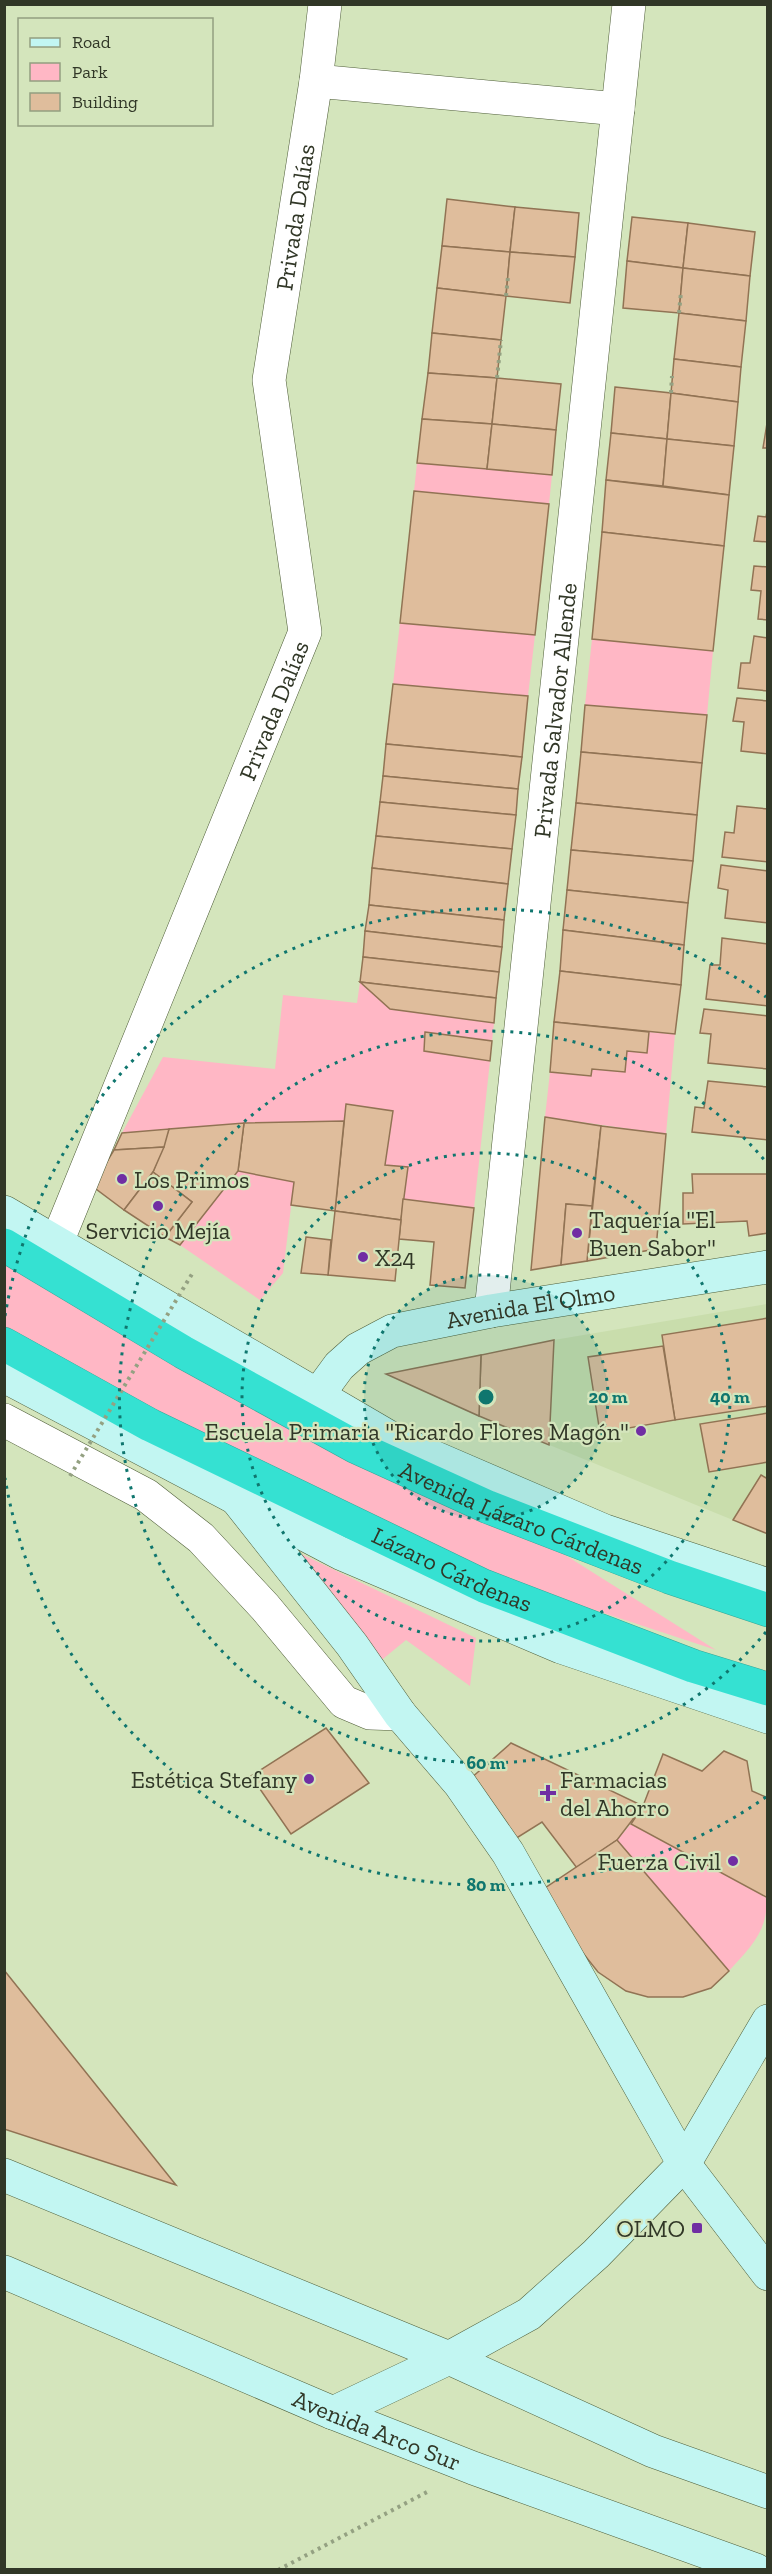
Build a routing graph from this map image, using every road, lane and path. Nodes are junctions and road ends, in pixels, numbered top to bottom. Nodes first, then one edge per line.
1 (325, 4) edge
2 (629, 4) edge
3 (316, 81) junction
4 (618, 109) junction
5 (508, 277) dead end
6 (681, 292) dead end
7 (506, 296) dead end
8 (679, 313) dead end
9 (501, 340) dead end
10 (672, 376) dead end
11 (497, 378) dead end
12 (671, 393) dead end
13 (4, 1212) edge
14 (57, 1242) junction
15 (4, 1245) edge
16 (768, 1267) edge
17 (192, 1274) dead end
18 (491, 1311) junction
19 (4, 1344) edge
20 (4, 1376) edge
21 (317, 1396) junction
22 (4, 1420) edge
23 (70, 1476) dead end
24 (235, 1497) junction
25 (768, 1585) edge
26 (768, 1610) edge
27 (768, 1689) edge
28 (400, 1714) junction
29 (768, 1717) edge
30 (768, 2021) edge
31 (684, 2164) junction
32 (4, 2175) edge
33 (4, 2272) edge
34 (768, 2274) edge
35 (449, 2358) junction
36 (333, 2413) junction
37 (473, 2468) junction
38 (768, 2492) edge
39 (278, 2570) edge
40 (756, 2570) edge

1 - 3 street, Privada Dalías
2 - 4 street, Privada Salvador Allende
3 - 4 street
3 - 14 street, Privada Dalías
4 - 18 street, Privada Salvador Allende
5 - 7 path
6 - 8 path
9 - 11 path
10 - 12 path
13 - 14 main road
14 - 21 main road
15 - 26 highway, Avenida Lázaro Cárdenas
16 - 18 main road, Avenida El Olmo
17 - 23 path, bridge
18 - 21 main road, Avenida El Olmo
19 - 27 highway, Lázaro Cárdenas
20 - 24 main road
21 - 25 main road
22 - 28 street
24 - 28 main road
24 - 29 main road
28 - 31 main road
30 - 31 main road
31 - 34 main road
31 - 35 main road
32 - 35 main road
33 - 36 main road, Avenida Arco Sur
35 - 36 main road
35 - 38 main road
36 - 37 main road, Avenida Arco Sur
37 - 39 path
37 - 40 main road, Avenida Arco Sur

